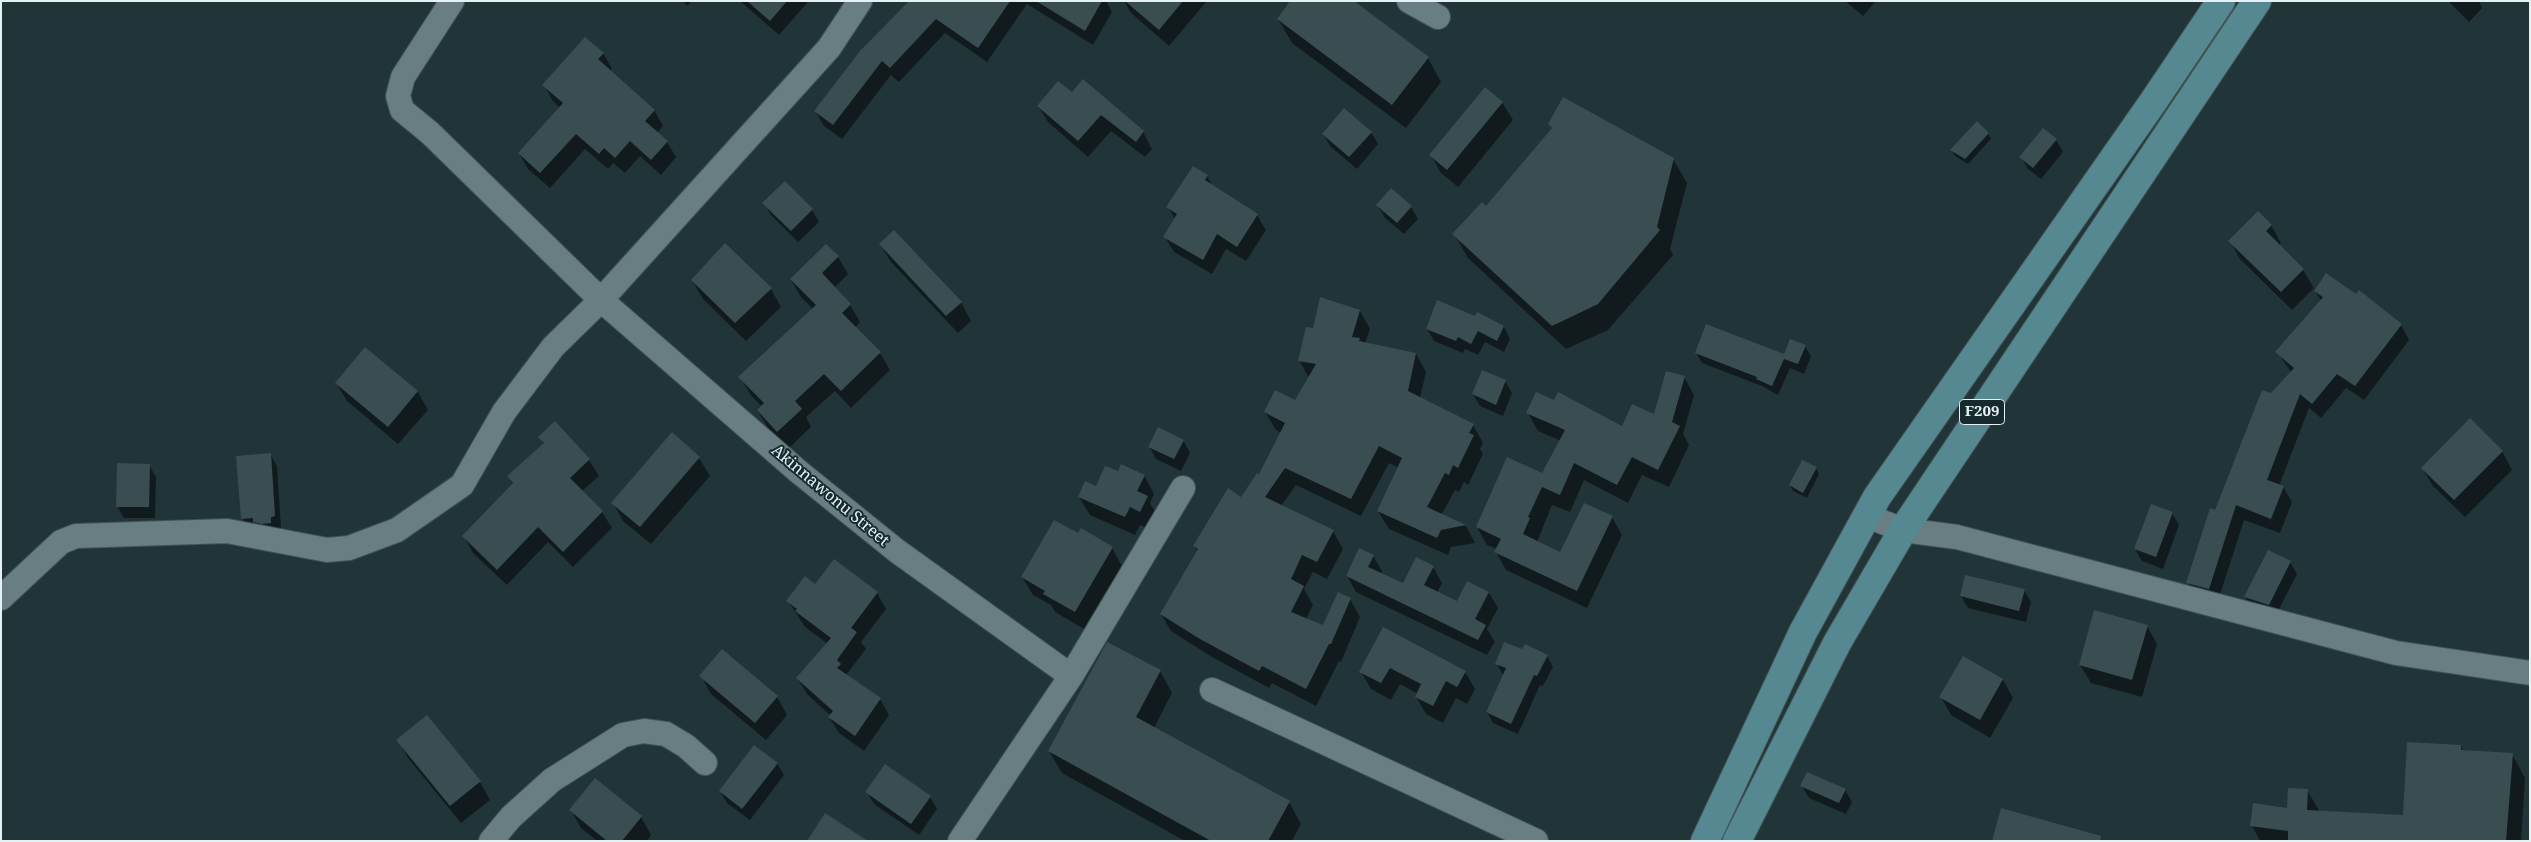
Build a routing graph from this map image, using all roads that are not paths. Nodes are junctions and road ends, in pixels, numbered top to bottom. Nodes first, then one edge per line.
1 (452, 1) edge
2 (860, 1) edge
3 (1409, 1) edge
4 (2220, 1) edge
5 (2257, 1) edge
6 (1438, 17) dead end
7 (601, 300) junction
8 (1183, 488) dead end
9 (1867, 516) junction
10 (1903, 530) junction
11 (1, 598) edge
12 (2530, 673) edge
13 (1072, 676) junction
14 (1212, 690) dead end
15 (705, 763) dead end
16 (491, 841) edge
17 (960, 841) edge
18 (1536, 841) edge
19 (1705, 841) edge
20 (1737, 841) edge

1 - 7 street, Akinnawonu Street
2 - 7 street
3 - 6 street
4 - 9 main road, F209
5 - 10 main road, F209
7 - 11 street
7 - 13 street, Akinnawonu Street
8 - 13 street
9 - 10 street
9 - 19 main road, F209
10 - 12 street
10 - 20 main road, F209
13 - 17 street
14 - 18 street
15 - 16 street

